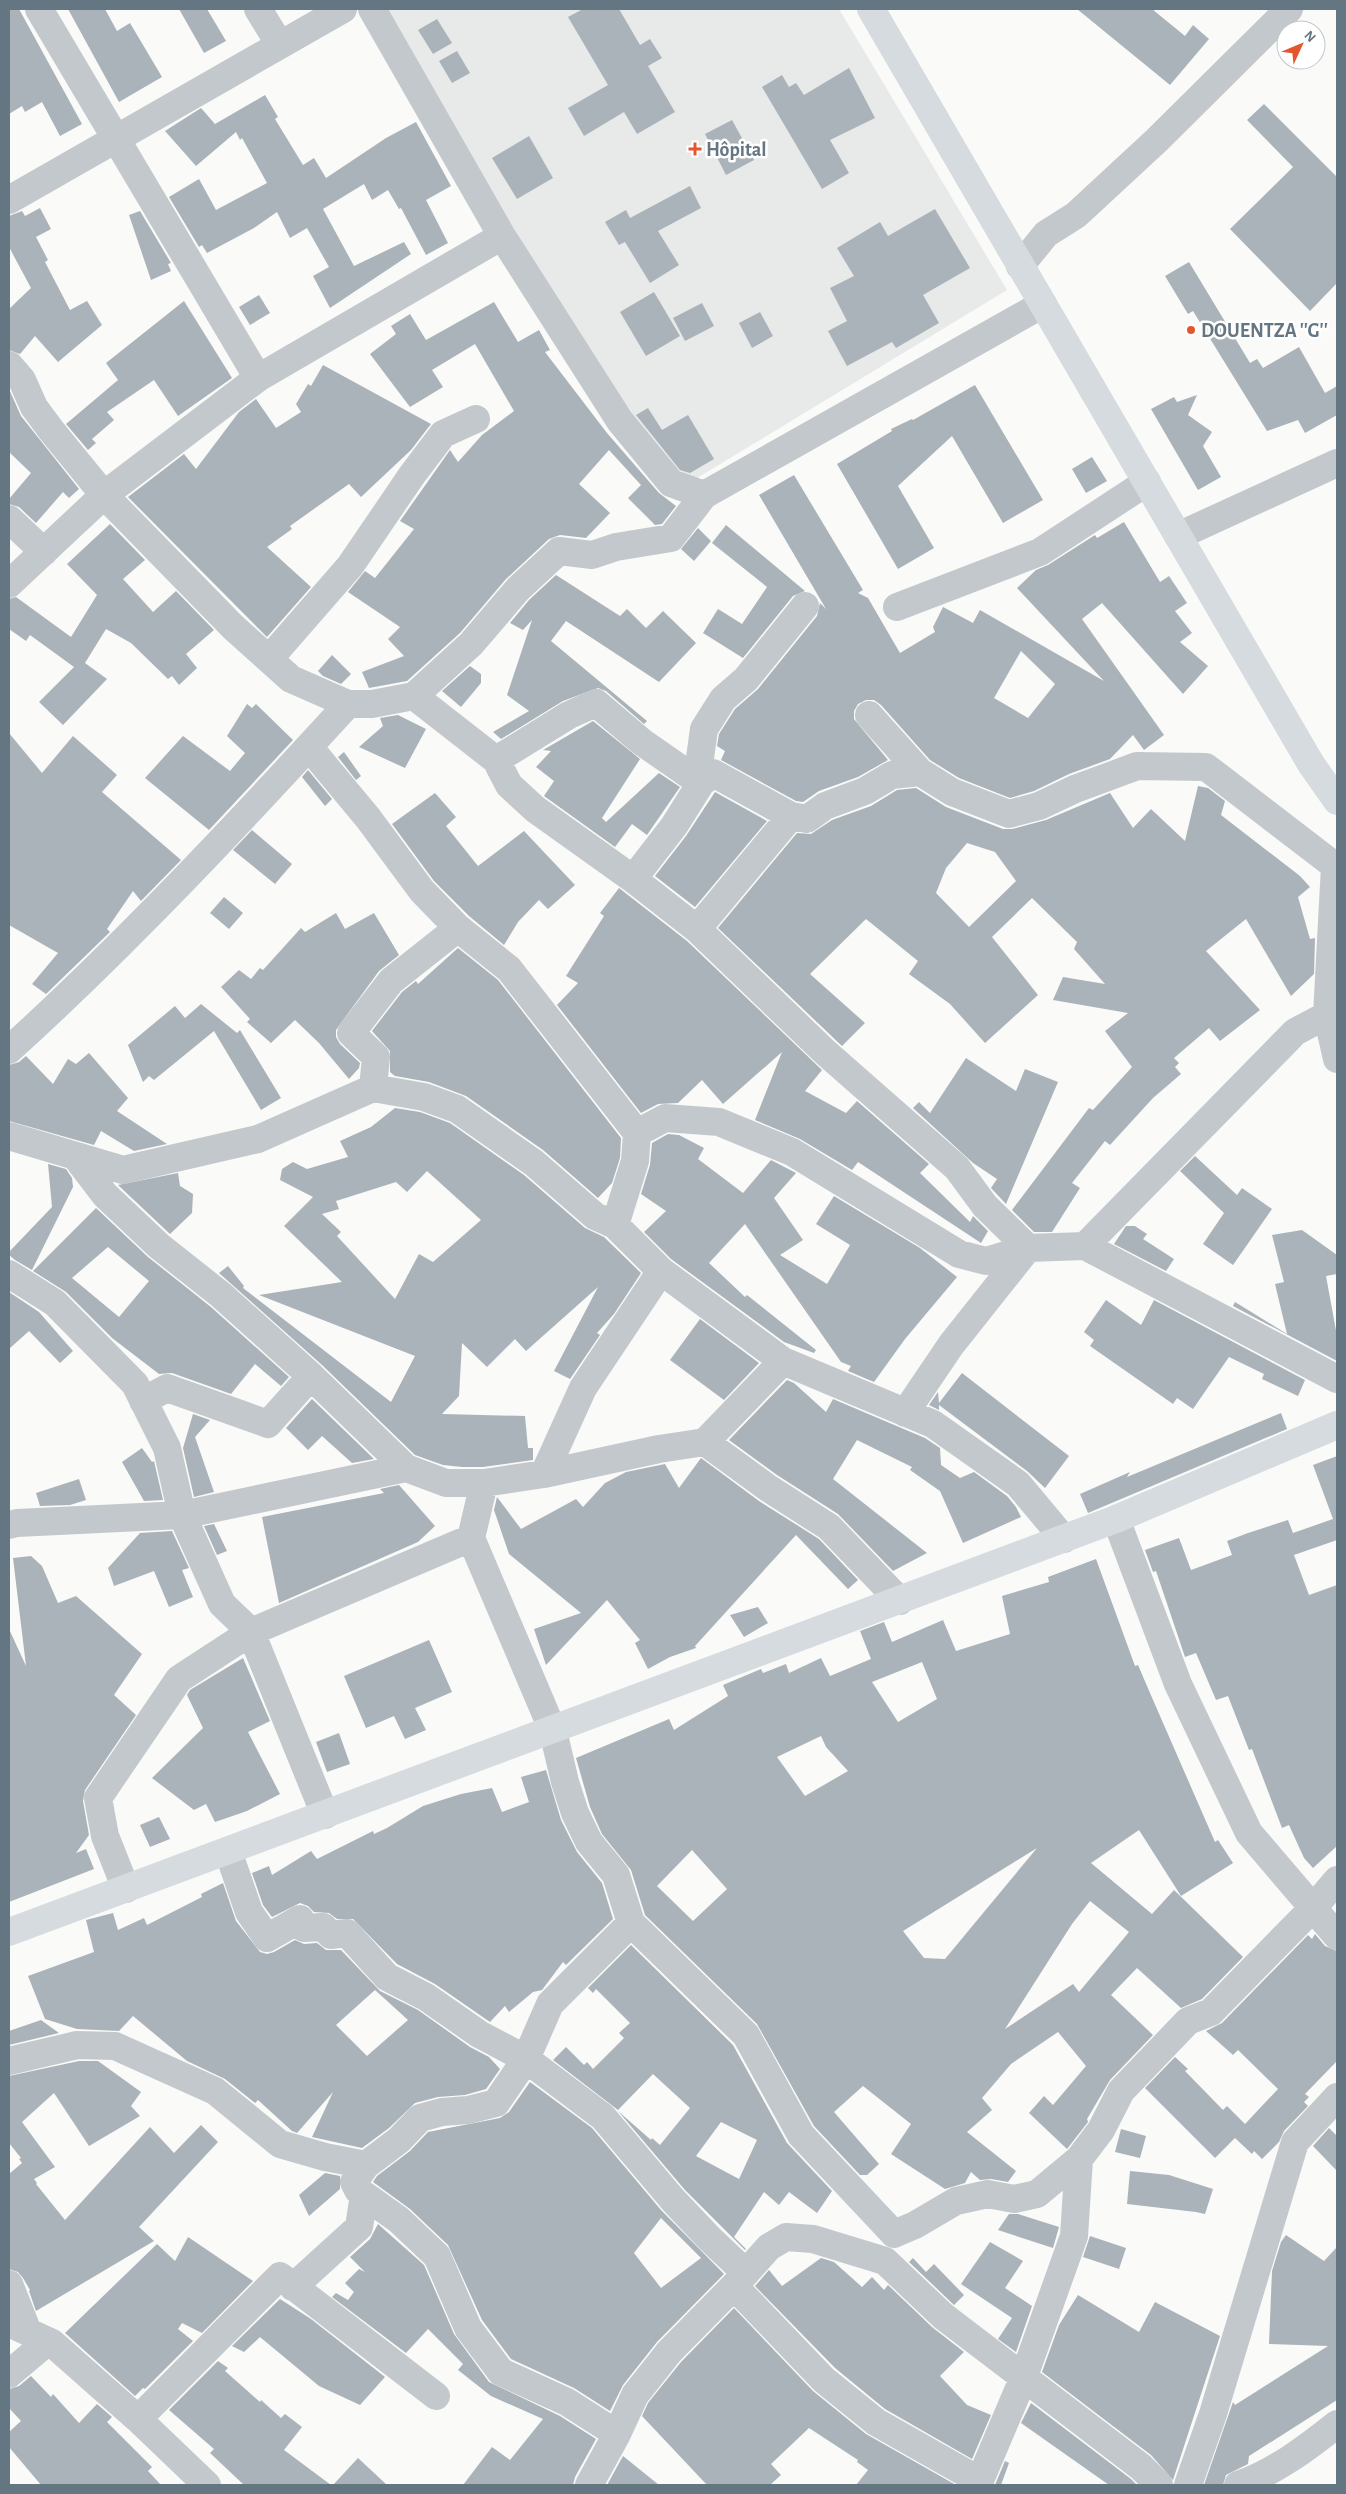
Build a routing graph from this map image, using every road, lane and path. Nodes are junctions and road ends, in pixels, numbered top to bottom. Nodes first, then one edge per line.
1 (39, 9) edge
2 (258, 9) edge
3 (342, 9) edge
4 (372, 9) edge
5 (871, 9) edge
6 (1289, 9) edge
7 (280, 45) junction
8 (116, 138) junction
9 (9, 200) edge
10 (502, 236) junction
11 (1020, 266) junction
12 (1043, 304) junction
13 (9, 366) edge
14 (258, 378) junction
15 (476, 419) dead end
16 (1337, 462) edge
17 (1147, 482) junction
18 (104, 495) junction
19 (704, 496) junction
20 (9, 519) edge
21 (1178, 536) junction
22 (44, 552) junction
23 (9, 584) edge
24 (805, 606) dead end
25 (897, 607) dead end
26 (269, 659) junction
27 (414, 696) junction
28 (348, 704) junction
29 (869, 715) dead end
30 (309, 747) junction
31 (496, 760) junction
32 (920, 772) junction
33 (701, 783) junction
34 (1337, 800) edge
35 (791, 816) junction
36 (1336, 865) edge
37 (633, 879) junction
38 (458, 928) junction
39 (697, 929) junction
40 (1327, 1015) junction
41 (9, 1050) edge
42 (1337, 1059) edge
43 (373, 1088) junction
44 (637, 1133) junction
45 (9, 1136) edge
46 (76, 1157) junction
47 (615, 1225) junction
48 (1085, 1246) junction
49 (1028, 1248) junction
50 (661, 1271) junction
51 (9, 1274) edge
52 (783, 1361) junction
53 (311, 1376) junction
54 (1337, 1379) edge
55 (143, 1401) junction
56 (905, 1413) junction
57 (1337, 1426) edge
58 (705, 1442) junction
59 (406, 1468) junction
60 (544, 1474) junction
61 (484, 1483) junction
62 (182, 1515) junction
63 (1116, 1519) junction
64 (9, 1525) edge
65 (472, 1538) junction
66 (1064, 1539) junction
67 (900, 1601) junction
68 (251, 1632) junction
69 (553, 1731) junction
70 (326, 1815) junction
71 (228, 1851) junction
72 (1337, 1880) edge
73 (126, 1889) junction
74 (1313, 1908) junction
75 (630, 1923) junction
76 (9, 1932) edge
77 (1337, 1936) edge
78 (526, 2059) junction
79 (9, 2061) edge
80 (1337, 2096) edge
81 (1079, 2159) junction
82 (366, 2165) junction
83 (364, 2195) junction
84 (894, 2234) junction
85 (885, 2260) junction
86 (740, 2280) junction
87 (9, 2284) edge
88 (293, 2287) junction
89 (28, 2332) edge
90 (9, 2374) edge
91 (1023, 2379) junction
92 (436, 2396) dead end
93 (138, 2419) junction
94 (1337, 2424) edge
95 (617, 2434) junction
96 (979, 2483) edge
97 (207, 2485) edge
98 (589, 2485) edge
99 (1160, 2485) edge
100 (1188, 2485) edge
101 (1238, 2485) edge

1 - 8 street
2 - 7 street
3 - 7 street
4 - 10 street
5 - 11 street
6 - 11 street
7 - 8 street
8 - 9 street
8 - 14 street
10 - 14 street
10 - 19 street
11 - 12 street
12 - 17 street
12 - 19 street
13 - 18 street
14 - 18 street
15 - 26 street
16 - 21 street
17 - 21 street
17 - 25 street
18 - 22 street
18 - 26 street
19 - 27 street
20 - 22 street
21 - 34 street
22 - 23 street
24 - 33 street
26 - 28 street
27 - 28 street
27 - 31 street
28 - 30 street
29 - 32 street
30 - 38 street
30 - 41 street
31 - 33 street
31 - 37 street
32 - 35 street
32 - 36 street
33 - 35 street
33 - 37 street
35 - 39 street
36 - 40 street
37 - 39 street
38 - 43 street
38 - 44 street
39 - 49 street
40 - 42 street
40 - 48 street
43 - 46 street
43 - 47 street
44 - 47 street
44 - 49 street
45 - 46 street
46 - 53 street
47 - 50 street
48 - 49 street
48 - 54 street
49 - 56 street
50 - 52 street
50 - 60 street
51 - 55 street
52 - 56 street
52 - 58 street
53 - 55 street
53 - 59 street
55 - 62 street
56 - 66 street
57 - 63 street
58 - 60 street
58 - 67 street
59 - 61 street
59 - 62 street
60 - 61 street
61 - 65 street
62 - 64 street
62 - 68 street
63 - 66 street
63 - 74 street
65 - 68 street
65 - 69 street
66 - 67 street
67 - 69 street
68 - 70 street
68 - 73 street
69 - 70 street
69 - 75 street
70 - 71 street
71 - 73 street
71 - 78 street
72 - 74 street
73 - 76 street
74 - 77 street
74 - 81 street
75 - 78 street
75 - 84 street
78 - 82 street
78 - 86 street
79 - 82 street
80 - 100 street
81 - 84 street
81 - 91 street
82 - 83 street
83 - 88 street
83 - 95 street
84 - 85 street
85 - 86 street
85 - 91 street
86 - 95 street
86 - 96 street
87 - 89 street
88 - 92 street
88 - 93 street
89 - 90 street
89 - 93 street
91 - 96 street
91 - 99 street
93 - 97 street
94 - 101 street
95 - 98 street

